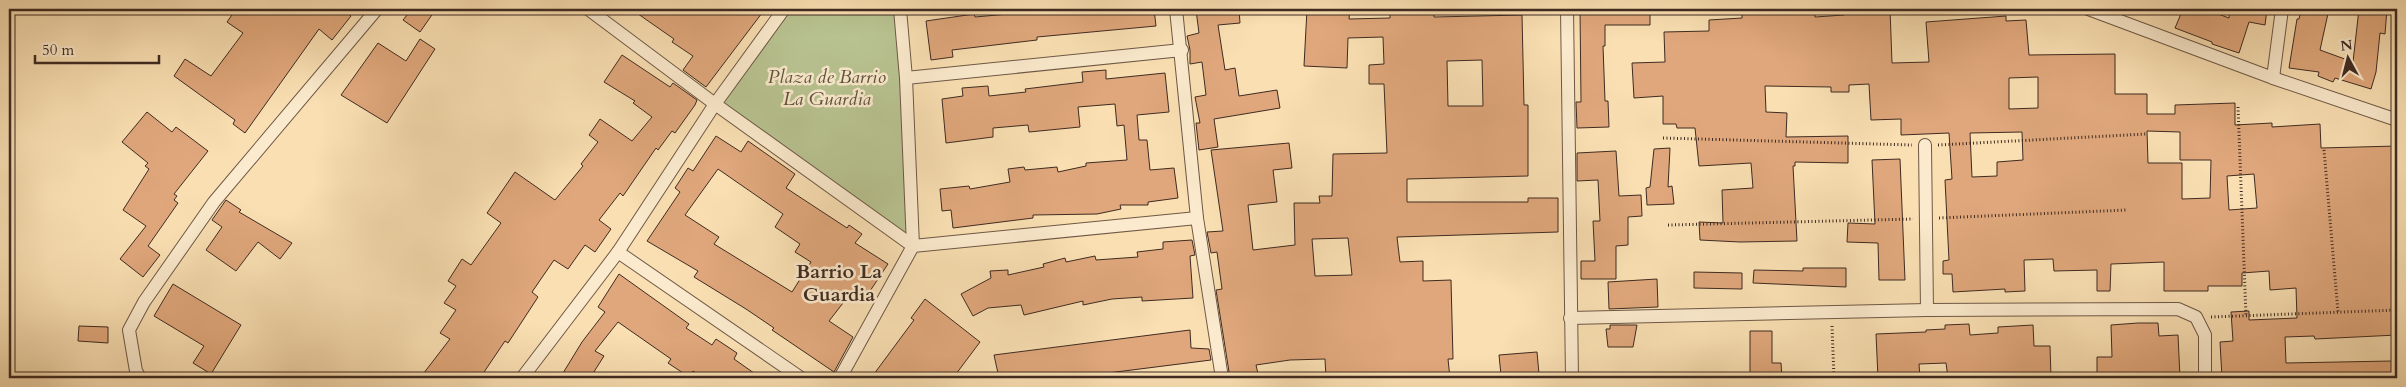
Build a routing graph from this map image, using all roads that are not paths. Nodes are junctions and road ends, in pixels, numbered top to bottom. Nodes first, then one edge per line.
1 (377, 9) edge
2 (588, 9) edge
3 (784, 9) edge
4 (900, 9) edge
5 (1176, 9) edge
6 (1567, 9) edge
7 (2088, 9) edge
8 (2282, 9) edge
9 (1182, 50) junction
10 (906, 78) junction
11 (2273, 78) junction
12 (715, 104) junction
13 (2397, 120) edge
14 (1924, 145) road end
15 (1197, 218) junction
16 (913, 246) junction
17 (618, 252) junction
18 (1927, 310) junction
19 (1570, 318) junction
20 (140, 378) edge
21 (522, 378) edge
22 (802, 378) edge
23 (840, 378) edge
24 (1222, 378) edge
25 (1572, 378) edge
26 (2205, 378) edge

1 - 20 street
2 - 12 street
3 - 12 street
4 - 10 street
5 - 9 street
6 - 19 street
7 - 11 street
8 - 11 street
9 - 10 street
9 - 15 street
10 - 16 street
11 - 13 street
12 - 16 street
12 - 17 street
14 - 18 street
15 - 16 street
15 - 24 street
16 - 23 street
17 - 21 street
17 - 22 street
18 - 19 street
18 - 26 street
19 - 25 street

